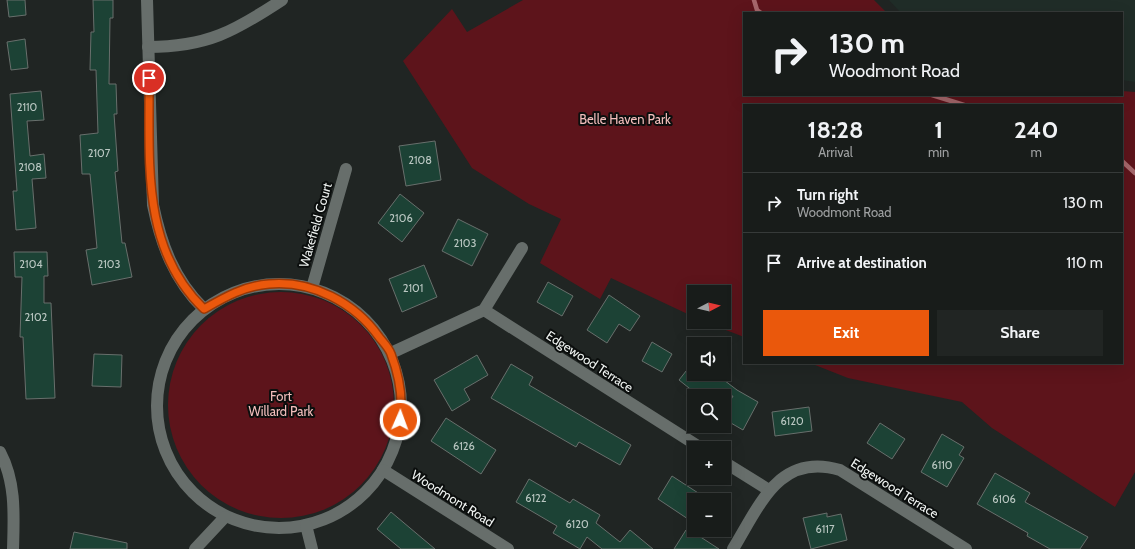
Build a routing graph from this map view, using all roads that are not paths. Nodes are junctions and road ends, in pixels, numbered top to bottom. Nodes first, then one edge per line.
1 (147, 0) edge
2 (282, 0) edge
3 (148, 47) junction
4 (346, 169) dead end
5 (522, 248) dead end
6 (312, 288) junction
7 (204, 309) junction
8 (484, 310) junction
9 (391, 353) junction
10 (690, 441) edge
11 (0, 452) edge
12 (731, 466) edge
13 (383, 470) junction
14 (769, 490) junction
15 (225, 517) junction
16 (306, 526) junction
17 (13, 549) edge
18 (195, 549) edge
19 (312, 549) edge
20 (508, 549) edge
21 (733, 549) edge
22 (966, 549) edge

1 - 3 street
2 - 3 street
3 - 7 street
4 - 6 street, Wakefield Court
5 - 8 street
6 - 7 street
6 - 9 street
7 - 15 street
8 - 9 street
8 - 10 street, Edgewood Terrace
9 - 13 street
11 - 17 street
12 - 14 street
13 - 16 street
13 - 20 street, Woodmont Road
14 - 21 street, Edgewood Terrace
14 - 22 street, Edgewood Terrace
15 - 16 street
15 - 18 street
16 - 19 street

